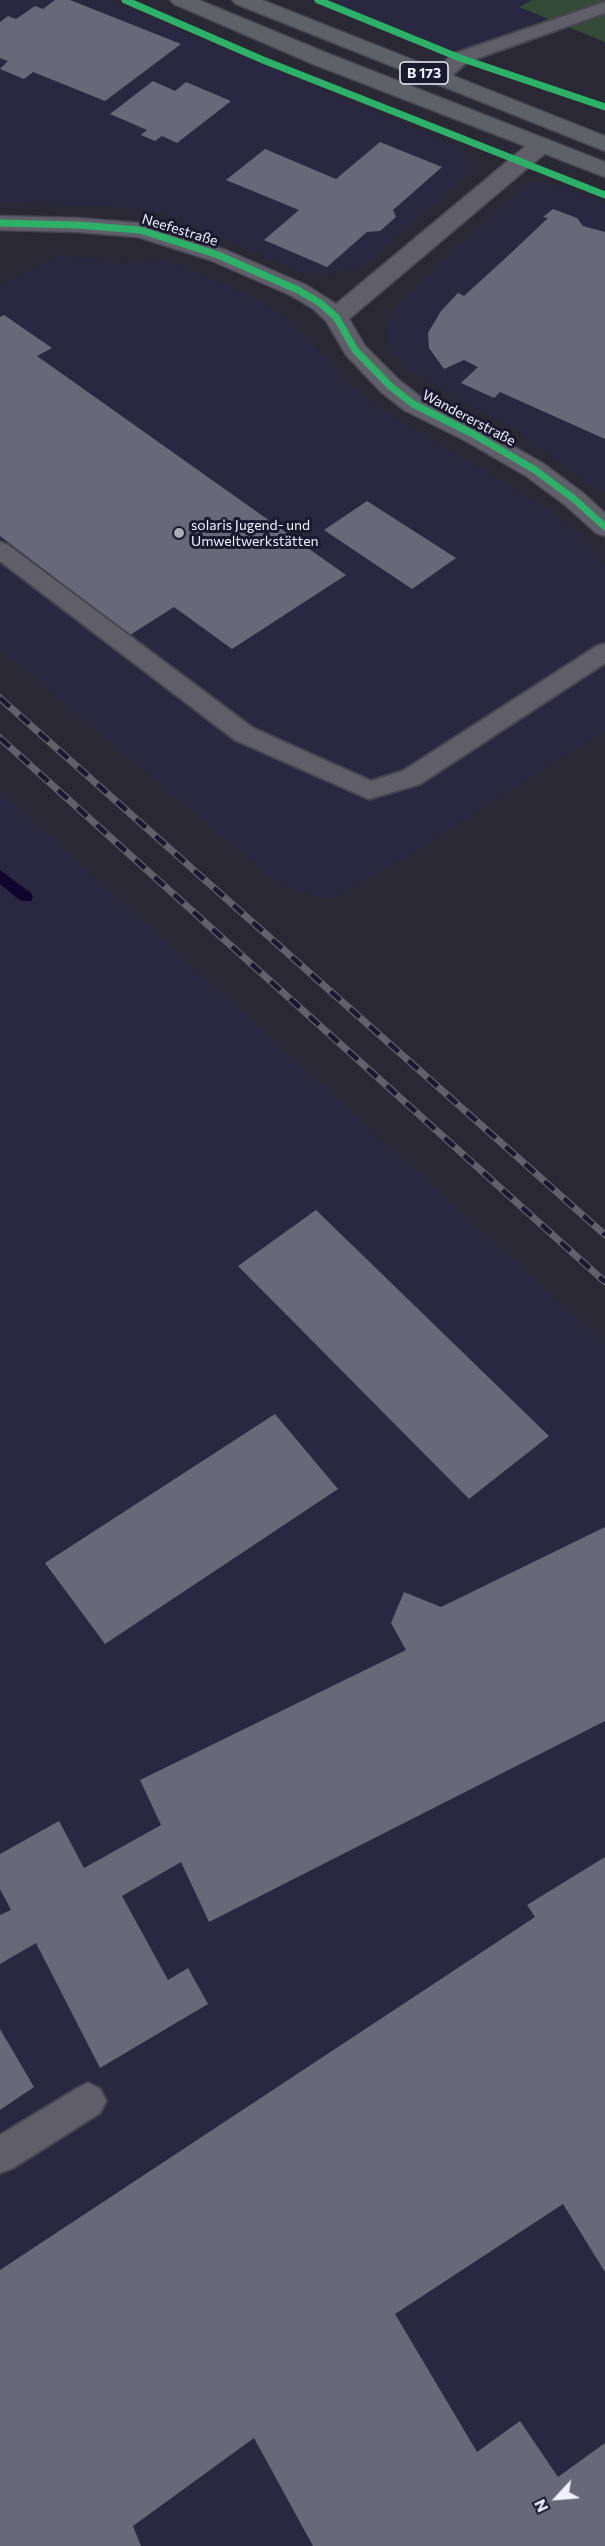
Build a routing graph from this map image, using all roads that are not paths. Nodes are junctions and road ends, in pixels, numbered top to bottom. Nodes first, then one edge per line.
1 (182, 0) edge
2 (243, 0) edge
3 (605, 7) edge
4 (438, 78) junction
5 (605, 144) edge
6 (541, 145) junction
7 (605, 170) edge
8 (0, 222) edge
9 (336, 317) junction
10 (605, 527) edge
11 (0, 550) edge
12 (605, 652) edge
13 (88, 2101) dead end
14 (0, 2155) edge

1 - 6 main road, B 173
2 - 4 main road, B 173
3 - 4 lane
4 - 5 main road, B 173
6 - 7 main road, B 173
6 - 9 street
8 - 9 street, Neefestraße
9 - 10 street, Wandererstraße
11 - 12 lane
13 - 14 lane

